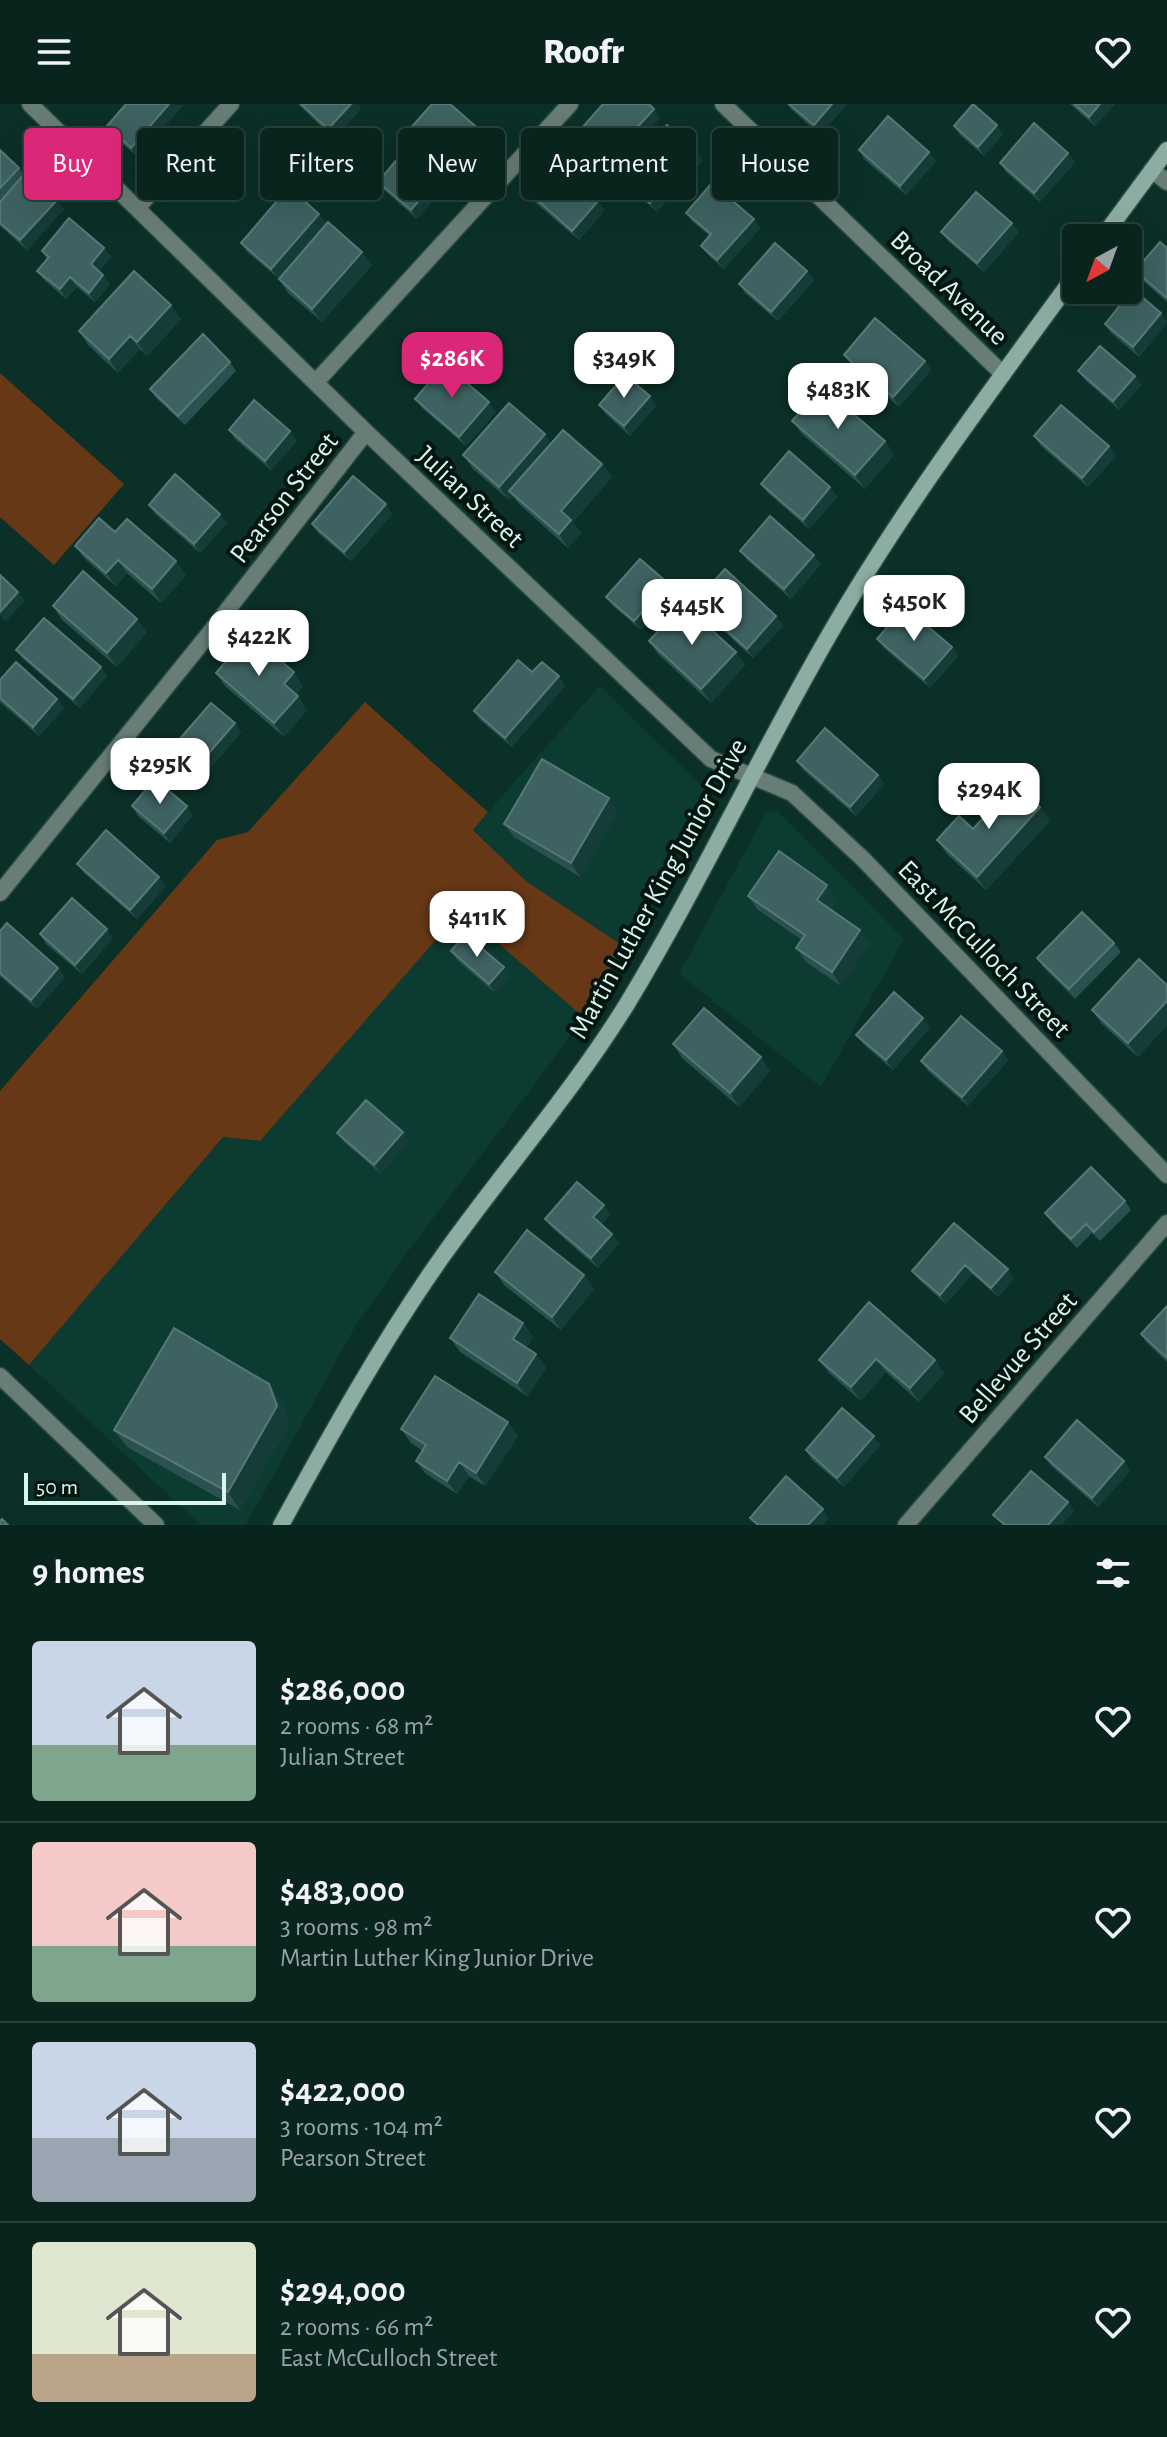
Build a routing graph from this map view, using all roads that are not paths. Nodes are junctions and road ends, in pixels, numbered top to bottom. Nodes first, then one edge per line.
1 (30, 104) edge
2 (231, 104) edge
3 (570, 104) edge
4 (723, 104) edge
5 (1167, 150) edge
6 (1152, 170) junction
7 (1167, 182) edge
8 (137, 208) junction
9 (1112, 224) edge
10 (1062, 293) edge
11 (1003, 374) junction
12 (316, 382) junction
13 (366, 432) junction
14 (750, 777) junction
15 (0, 893) edge
16 (1167, 1175) edge
17 (1167, 1223) edge
18 (0, 1376) edge
19 (156, 1525) edge
20 (281, 1525) edge
21 (906, 1525) edge

1 - 8 street, Julian Street
2 - 8 street
3 - 12 street
4 - 11 street, Broad Avenue
5 - 6 main road
6 - 7 street
6 - 9 main road
8 - 12 street, Julian Street
10 - 11 main road, Martin Luther King Junior Drive
11 - 14 main road, Martin Luther King Junior Drive
12 - 13 street, Julian Street
13 - 14 street, Julian Street
13 - 15 street, Pearson Street
14 - 16 street, East McCulloch Street
14 - 20 main road, Martin Luther King Junior Drive
17 - 21 street, Bellevue Street
18 - 19 street

